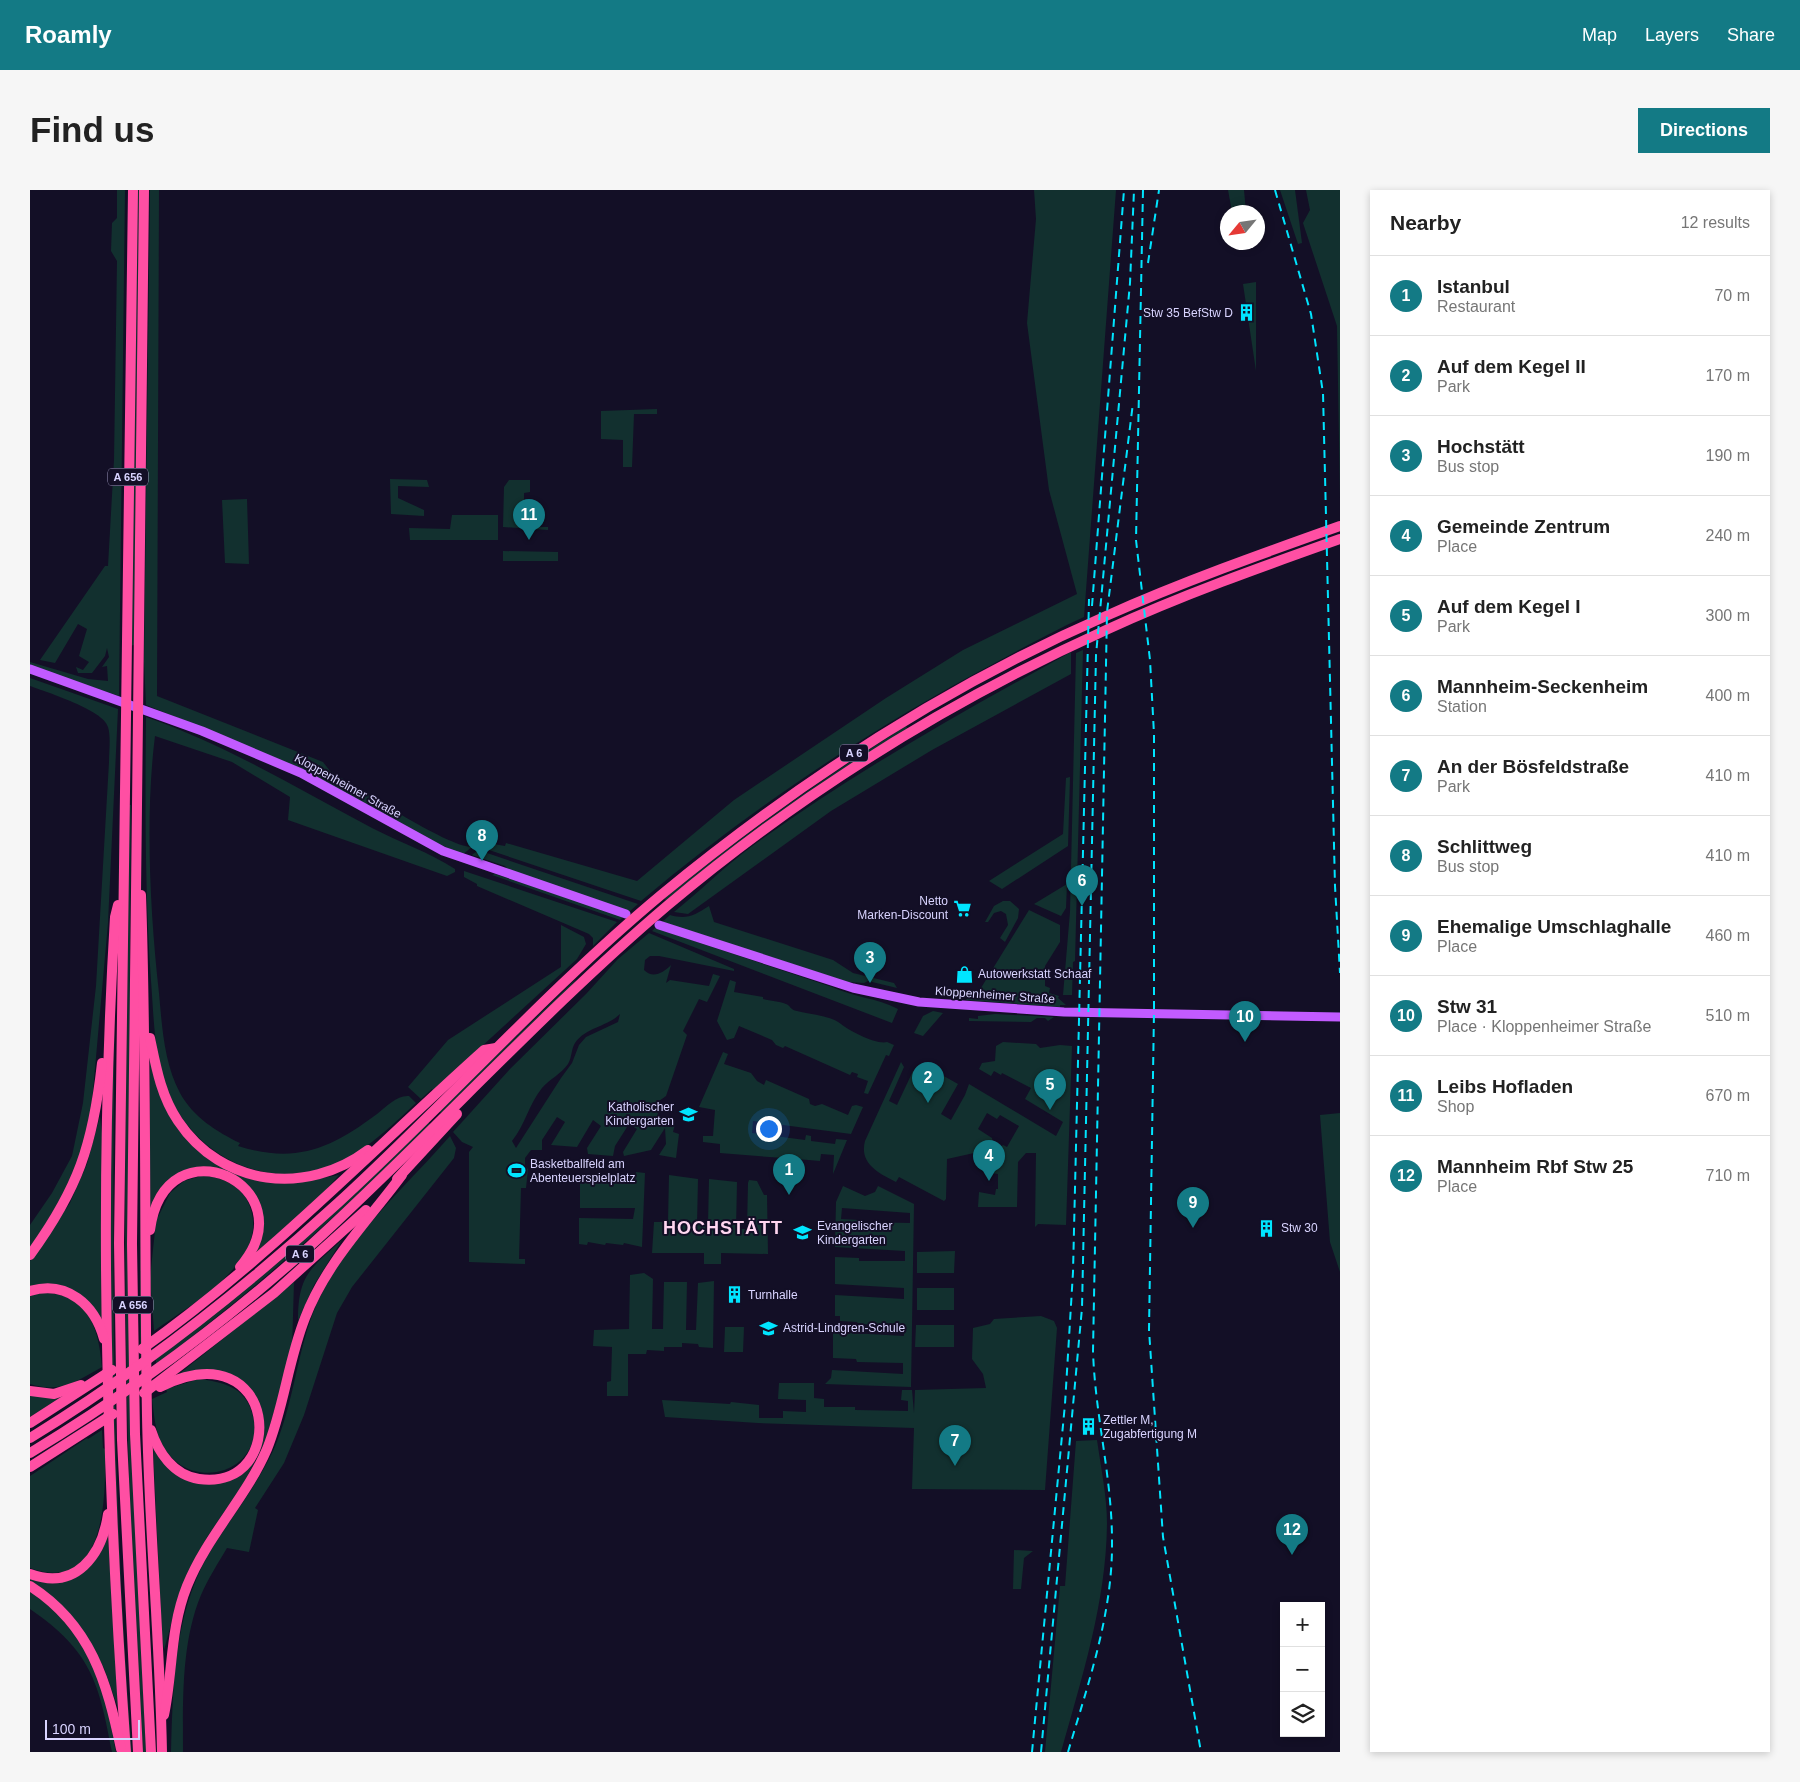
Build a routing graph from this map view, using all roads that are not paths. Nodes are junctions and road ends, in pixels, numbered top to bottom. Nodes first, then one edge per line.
1 (133, 190) edge
2 (144, 190) edge
3 (1340, 526) edge
4 (1340, 539) edge
5 (30, 669) edge
6 (135, 857) junction
7 (123, 882) junction
8 (626, 914) dead end
9 (659, 925) dead end
10 (1340, 1017) edge
11 (145, 1020) junction
12 (108, 1038) junction
13 (432, 1104) junction
14 (397, 1128) junction
15 (437, 1130) junction
16 (402, 1175) junction
17 (30, 1255) edge
18 (144, 1256) junction
19 (228, 1283) junction
20 (30, 1290) edge
21 (108, 1354) junction
22 (99, 1380) junction
23 (157, 1386) junction
24 (30, 1391) edge
25 (147, 1418) junction
26 (30, 1424) edge
27 (30, 1438) edge
28 (30, 1453) edge
29 (33, 1466) edge
30 (112, 1491) junction
31 (30, 1574) edge
32 (30, 1586) edge
33 (162, 1729) junction
34 (122, 1752) edge
35 (126, 1752) edge
36 (138, 1752) edge
37 (151, 1752) edge
38 (162, 1752) edge

1 - 7 highway, A 656
2 - 6 highway, A 656
3 - 13 highway, A 6
4 - 15 highway, A 6
5 - 8 main road, Kloppenheimer Straße
6 - 11 highway
6 - 37 highway, A 656
7 - 12 highway
7 - 36 highway, A 656
9 - 10 main road, Kloppenheimer Straße
11 - 14 highway
11 - 18 highway
12 - 17 highway
12 - 21 highway
13 - 14 highway
13 - 27 highway, A 6
14 - 19 highway
15 - 16 highway
15 - 28 highway, A 6
16 - 23 highway
16 - 33 highway
18 - 19 highway
18 - 25 highway
19 - 22 highway
20 - 21 highway
21 - 30 highway
22 - 24 highway
22 - 26 highway
23 - 25 highway
23 - 29 highway
25 - 33 highway
30 - 31 highway
30 - 35 highway
32 - 34 highway
33 - 38 highway

